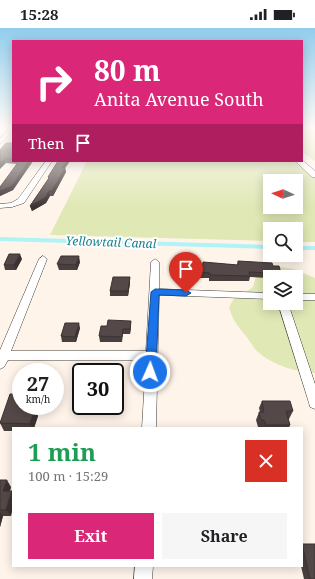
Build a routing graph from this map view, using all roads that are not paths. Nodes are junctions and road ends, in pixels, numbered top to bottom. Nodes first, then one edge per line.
1 (47, 162) edge
2 (300, 162) edge
3 (315, 175) edge
4 (0, 206) edge
5 (43, 259) dead end
6 (155, 262) dead end
7 (155, 292) junction
8 (263, 296) edge
9 (303, 297) edge
10 (315, 297) edge
11 (285, 310) edge
12 (151, 356) junction
13 (1, 358) edge
14 (315, 403) edge
15 (149, 427) edge
16 (144, 567) edge
17 (143, 579) edge

1 - 4 street
2 - 3 street
5 - 13 street
6 - 7 street
7 - 8 street
7 - 12 street
9 - 10 street
11 - 14 street
12 - 13 street
12 - 15 street
16 - 17 street

